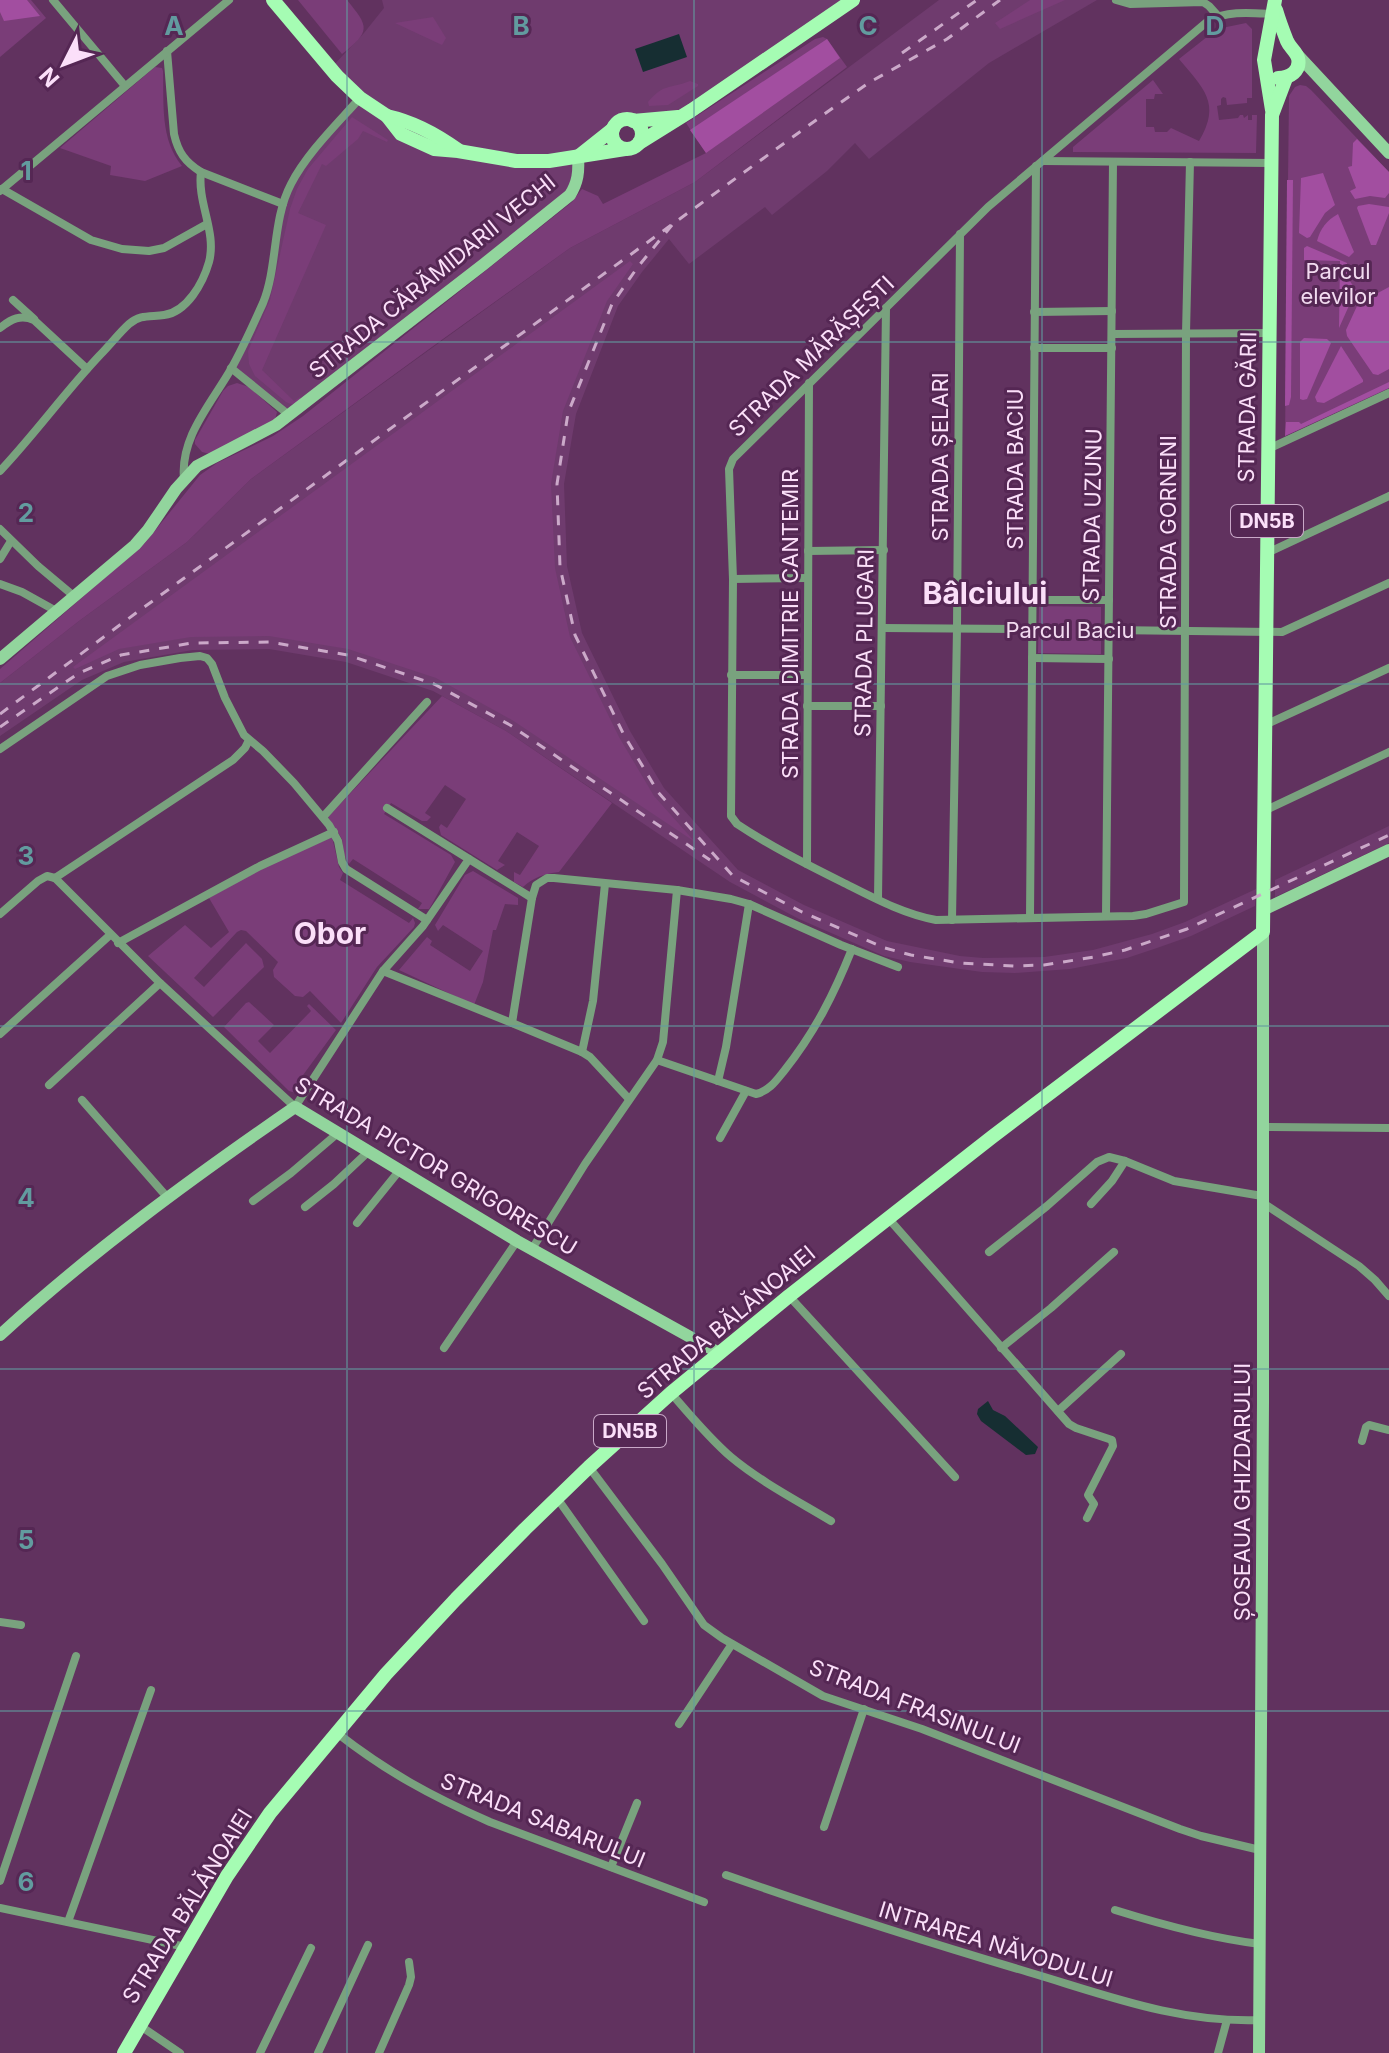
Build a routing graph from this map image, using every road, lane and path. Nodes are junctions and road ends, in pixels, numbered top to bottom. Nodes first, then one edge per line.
1 (53, 0) edge
2 (229, 0) edge
3 (273, 0) edge
4 (853, 0) edge
5 (1116, 0) edge
6 (1274, 7) edge
7 (1218, 16) junction
8 (1293, 50) junction
9 (167, 51) junction
10 (1266, 61) junction
11 (1289, 77) junction
12 (1320, 80) junction
13 (125, 86) junction
14 (360, 98) junction
15 (1272, 111) junction
16 (682, 116) junction
17 (633, 121) junction
18 (613, 129) junction
19 (639, 143) junction
20 (625, 149) junction
21 (1389, 153) edge
22 (578, 157) junction
23 (1113, 162) junction
24 (1190, 162) junction
25 (1039, 163) junction
26 (1271, 163) junction
27 (201, 172) junction
28 (1, 190) edge
29 (283, 204) junction
30 (207, 224) junction
31 (960, 234) junction
32 (13, 300) dead end
33 (886, 308) junction
34 (1112, 311) junction
35 (1034, 312) junction
36 (34, 320) junction
37 (0, 328) edge
38 (1186, 333) junction
39 (1270, 333) junction
40 (1112, 334) junction
41 (1034, 348) junction
42 (1112, 348) junction
43 (231, 368) junction
44 (87, 369) junction
45 (809, 383) junction
46 (1389, 393) edge
47 (289, 415) junction
48 (1268, 449) junction
49 (0, 471) edge
50 (184, 479) junction
51 (1389, 496) edge
52 (0, 529) edge
53 (11, 541) junction
54 (884, 550) junction
55 (808, 551) junction
56 (1267, 554) junction
57 (0, 559) edge
58 (807, 578) junction
59 (733, 579) junction
60 (1389, 583) edge
61 (0, 584) edge
62 (75, 597) junction
63 (1032, 600) junction
64 (1109, 600) junction
65 (58, 612) junction
66 (882, 628) junction
67 (957, 628) junction
68 (1032, 629) junction
69 (1109, 630) junction
70 (1186, 631) junction
71 (1266, 631) junction
72 (1032, 658) junction
73 (0, 659) edge
74 (1109, 659) junction
75 (1389, 668) edge
76 (731, 675) junction
77 (806, 675) junction
78 (427, 702) dead end
79 (807, 706) junction
80 (881, 706) junction
81 (1265, 725) junction
82 (249, 740) junction
83 (0, 749) edge
84 (1389, 752) edge
85 (387, 808) dead end
86 (1264, 811) junction
87 (323, 817) junction
88 (334, 832) junction
89 (1389, 850) edge
90 (469, 859) junction
91 (807, 864) junction
92 (55, 878) junction
93 (605, 884) junction
94 (677, 890) junction
95 (532, 898) junction
96 (878, 899) junction
97 (749, 904) junction
98 (1263, 910) junction
99 (0, 914) edge
100 (1106, 916) junction
101 (1030, 917) junction
102 (427, 920) junction
103 (952, 920) junction
104 (1263, 932) junction
105 (110, 935) junction
106 (118, 943) junction
107 (852, 949) junction
108 (898, 967) dead end
109 (383, 971) junction
110 (160, 983) junction
111 (512, 1023) junction
112 (0, 1034) edge
113 (582, 1052) junction
114 (657, 1060) junction
115 (718, 1081) junction
116 (49, 1085) dead end
117 (746, 1091) junction
118 (629, 1099) junction
119 (82, 1100) dead end
120 (295, 1107) junction
121 (1262, 1127) junction
122 (1389, 1128) edge
123 (338, 1133) junction
124 (720, 1138) dead end
125 (369, 1151) junction
126 (1125, 1161) junction
127 (399, 1171) junction
128 (167, 1197) junction
129 (1262, 1200) junction
130 (253, 1201) dead end
131 (1091, 1204) dead end
132 (305, 1207) dead end
133 (888, 1218) junction
134 (357, 1223) dead end
135 (517, 1241) junction
136 (532, 1249) junction
137 (989, 1252) dead end
138 (1114, 1252) dead end
139 (789, 1296) junction
140 (1389, 1296) edge
141 (0, 1335) edge
142 (444, 1348) dead end
143 (1001, 1348) junction
144 (719, 1353) junction
145 (1121, 1354) dead end
146 (671, 1393) junction
147 (1058, 1411) junction
148 (1389, 1430) edge
149 (1362, 1441) dead end
150 (589, 1467) junction
151 (955, 1477) dead end
152 (557, 1498) junction
153 (1087, 1518) dead end
154 (831, 1521) dead end
155 (644, 1621) dead end
156 (0, 1622) edge
157 (21, 1625) dead end
158 (732, 1644) junction
159 (76, 1656) dead end
160 (151, 1690) dead end
161 (864, 1709) junction
162 (679, 1724) dead end
163 (336, 1732) junction
164 (637, 1803) dead end
165 (824, 1827) dead end
166 (1260, 1850) junction
167 (611, 1867) junction
168 (726, 1875) dead end
169 (0, 1881) edge
170 (704, 1902) dead end
171 (0, 1908) edge
172 (1115, 1910) dead end
173 (68, 1922) junction
174 (1260, 1944) junction
175 (368, 1945) dead end
176 (186, 1947) junction
177 (311, 1948) dead end
178 (409, 1962) dead end
179 (1227, 2020) junction
180 (1260, 2020) junction
181 (139, 2025) junction
182 (124, 2053) edge
183 (180, 2053) edge
184 (260, 2053) edge
185 (318, 2053) edge
186 (379, 2053) edge
187 (1218, 2053) edge
188 (1259, 2053) edge

1 - 13 street
2 - 9 street
3 - 14 main road
4 - 16 main road
5 - 7 street
6 - 7 street
6 - 8 main road, DN5B
6 - 10 main road, DN5B
7 - 25 street, STRADA MĂRĂȘEȘTI
8 - 10 main road
8 - 11 main road, DN5B
8 - 12 street
9 - 13 street
9 - 27 street
10 - 11 main road
10 - 15 main road, DN5B
11 - 12 street
11 - 15 main road, STRADA GĂRII / DN5B
12 - 21 street
13 - 28 street
14 - 22 main road
14 - 29 street, STRADA CĂRĂMIDARII VECHI
15 - 26 main road, STRADA GĂRII / DN5B
16 - 17 main road
16 - 19 main road
17 - 18 main road
17 - 19 main road
18 - 20 main road
18 - 22 main road
19 - 20 main road
20 - 22 main road
22 - 47 street, STRADA CĂRĂMIDARII VECHI
23 - 24 street
23 - 25 street
23 - 34 street, STRADA UZUNU
24 - 26 street
24 - 38 street, STRADA GORNENI
25 - 31 street, STRADA MĂRĂȘEȘTI
25 - 35 street, STRADA BACIU
26 - 39 main road, STRADA GĂRII / DN5B
27 - 29 street
27 - 30 street
28 - 30 street
29 - 43 street, STRADA CĂRĂMIDARII VECHI
30 - 44 street
31 - 33 street, STRADA MĂRĂȘEȘTI
31 - 67 street, STRADA ȘELARI
32 - 36 street
33 - 45 street, STRADA MĂRĂȘEȘTI
33 - 54 street, STRADA PLUGARI
34 - 35 street
34 - 40 street, STRADA UZUNU
35 - 41 street, STRADA BACIU
36 - 37 street
36 - 44 street
38 - 39 street
38 - 40 street
38 - 70 street, STRADA GORNENI
39 - 48 main road, STRADA GĂRII / DN5B
40 - 42 street, STRADA UZUNU
41 - 42 street
41 - 63 street, STRADA BACIU
42 - 64 street, STRADA UZUNU
43 - 47 street
43 - 50 street, STRADA CĂRĂMIDARII VECHI
44 - 49 street
45 - 55 street, STRADA DIMITRIE CANTEMIR
45 - 59 street, STRADA MĂRĂȘEȘTI
46 - 48 street
47 - 50 street, STRADA CĂRĂMIDARII VECHI
48 - 56 main road, STRADA GĂRII / DN5B
50 - 62 street, STRADA CĂRĂMIDARII VECHI
51 - 56 street
52 - 53 street
53 - 57 street
53 - 62 street
54 - 55 street
54 - 66 street, STRADA PLUGARI
55 - 58 street, STRADA DIMITRIE CANTEMIR
56 - 71 main road, STRADA GĂRII / DN5B
58 - 59 street
58 - 77 street, STRADA DIMITRIE CANTEMIR
59 - 76 street, STRADA MĂRĂȘEȘTI
60 - 71 street
61 - 65 street
62 - 65 street, STRADA CĂRĂMIDARII VECHI
63 - 64 street
63 - 68 street, STRADA BACIU
64 - 69 street, STRADA UZUNU
65 - 73 street, STRADA CĂRĂMIDARII VECHI
66 - 67 street
66 - 80 street, STRADA PLUGARI
67 - 68 street
67 - 103 street, STRADA ȘELARI
68 - 72 street, STRADA BACIU
69 - 70 street
69 - 74 street, STRADA UZUNU
70 - 71 street
70 - 100 street, STRADA GORNENI
71 - 81 main road, STRADA GĂRII / DN5B
72 - 74 street
72 - 101 street, STRADA BACIU
74 - 100 street, STRADA UZUNU
75 - 81 street
76 - 77 street
76 - 91 street, STRADA MĂRĂȘEȘTI
77 - 79 street, STRADA DIMITRIE CANTEMIR
78 - 87 street
79 - 80 street
79 - 91 street, STRADA DIMITRIE CANTEMIR
80 - 96 street, STRADA PLUGARI
81 - 86 main road, STRADA GĂRII / DN5B
82 - 83 street
82 - 87 street
82 - 92 street
84 - 86 street
85 - 90 street
86 - 98 main road, STRADA GĂRII / DN5B
87 - 88 street
88 - 102 street
88 - 106 street
89 - 98 street
90 - 95 street
90 - 102 street
91 - 96 street
92 - 99 street
92 - 105 street, STRADA PICTOR GRIGORESCU
93 - 94 street
93 - 95 street
93 - 113 street
94 - 97 street
94 - 114 street
95 - 111 street
96 - 103 street
97 - 107 street
97 - 115 street
98 - 104 main road, STRADA GĂRII / DN5B
100 - 101 street
101 - 103 street
102 - 109 street
104 - 121 street, ȘOSEAUA GHIZDARULUI
104 - 133 main road, STRADA BĂLĂNOAIEI / DN5B
105 - 106 street, STRADA PICTOR GRIGORESCU
105 - 112 street
106 - 110 street, STRADA PICTOR GRIGORESCU
107 - 108 street
107 - 117 street
109 - 111 street
109 - 120 street
110 - 116 street
110 - 120 street, STRADA PICTOR GRIGORESCU
111 - 113 street
113 - 118 street
114 - 115 street
114 - 118 street
115 - 117 street
117 - 124 street
118 - 136 street
119 - 128 street
120 - 123 street, STRADA PICTOR GRIGORESCU
120 - 128 street
121 - 122 street
121 - 129 street, ȘOSEAUA GHIZDARULUI
123 - 125 street, STRADA PICTOR GRIGORESCU
123 - 130 street
125 - 127 street, STRADA PICTOR GRIGORESCU
125 - 132 street
126 - 129 street
126 - 131 street
126 - 137 street
127 - 134 street
127 - 135 street, STRADA PICTOR GRIGORESCU
128 - 141 street
129 - 140 street
129 - 166 street, ȘOSEAUA GHIZDARULUI
133 - 139 main road, STRADA BĂLĂNOAIEI / DN5B
133 - 143 street
135 - 136 street, STRADA PICTOR GRIGORESCU
135 - 142 street
136 - 144 street, STRADA PICTOR GRIGORESCU
138 - 143 street
139 - 144 main road, STRADA BĂLĂNOAIEI / DN5B
139 - 151 street
143 - 147 street
144 - 146 main road, STRADA BĂLĂNOAIEI / DN5B
145 - 147 street
146 - 150 main road, STRADA BĂLĂNOAIEI / DN5B
146 - 154 street
147 - 153 street
148 - 149 street
150 - 152 main road, STRADA BĂLĂNOAIEI / DN5B
150 - 158 street, STRADA FRASINULUI
152 - 155 street
152 - 163 main road, STRADA BĂLĂNOAIEI / DN5B
156 - 157 street
158 - 161 street, STRADA FRASINULUI
158 - 162 street
159 - 169 street
160 - 173 street
161 - 165 street
161 - 166 street, STRADA FRASINULUI
163 - 167 street, STRADA SABARULUI
163 - 176 main road, STRADA BĂLĂNOAIEI / DN5B
164 - 167 street
166 - 174 street, ȘOSEAUA GHIZDARULUI
167 - 170 street, STRADA SABARULUI
168 - 179 street, INTRAREA NĂVODULUI
171 - 173 street
172 - 174 street
173 - 176 street
174 - 180 street, ȘOSEAUA GHIZDARULUI
175 - 185 street
176 - 181 main road, STRADA BĂLĂNOAIEI / DN5B
177 - 184 street
178 - 186 street
179 - 180 street, INTRAREA NĂVODULUI
179 - 187 street
180 - 188 street, ȘOSEAUA GHIZDARULUI
181 - 182 main road, STRADA BĂLĂNOAIEI / DN5B
181 - 183 street

